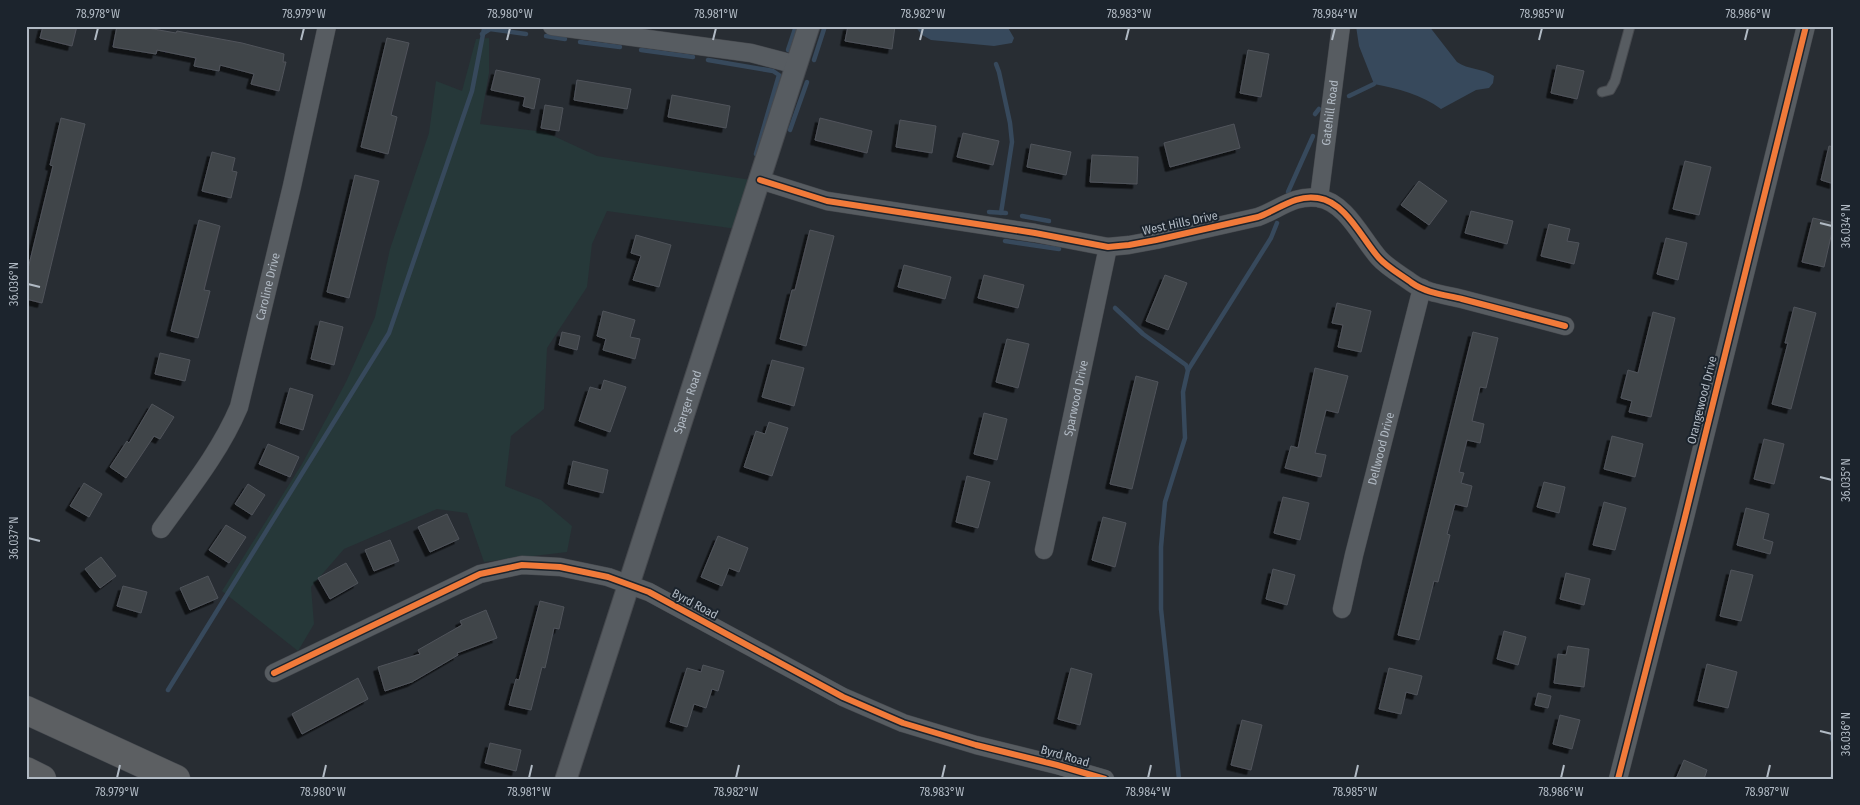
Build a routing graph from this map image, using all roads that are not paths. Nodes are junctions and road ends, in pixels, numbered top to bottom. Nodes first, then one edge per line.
1 (327, 26) edge
2 (552, 26) edge
3 (810, 26) edge
4 (1341, 26) edge
5 (1630, 26) edge
6 (1806, 26) edge
7 (797, 65) junction
8 (1602, 92) dead end
9 (760, 180) junction
10 (1319, 198) junction
11 (1108, 247) junction
12 (1422, 288) junction
13 (1565, 326) dead end
14 (161, 529) dead end
15 (1044, 550) dead end
16 (628, 584) junction
17 (1342, 609) dead end
18 (274, 673) dead end
19 (26, 710) edge
20 (26, 771) edge
21 (42, 779) edge
22 (176, 779) edge
23 (566, 779) edge
24 (1105, 779) edge
25 (1618, 779) edge

1 - 14 street, Caroline Drive
2 - 7 street
3 - 7 street, Sparger Road
4 - 10 street, Gatehill Road
5 - 8 lane
6 - 25 street, Orangewood Drive
7 - 9 street, Sparger Road
9 - 11 street, West Hills Drive
9 - 16 street, Sparger Road
10 - 11 street, West Hills Drive
10 - 12 street
11 - 15 street, Sparwood Drive
12 - 13 street
12 - 17 street, Dellwood Drive
16 - 18 street, Byrd Road
16 - 23 street, Sparger Road
16 - 24 street, Byrd Road
19 - 22 highway
20 - 21 highway

